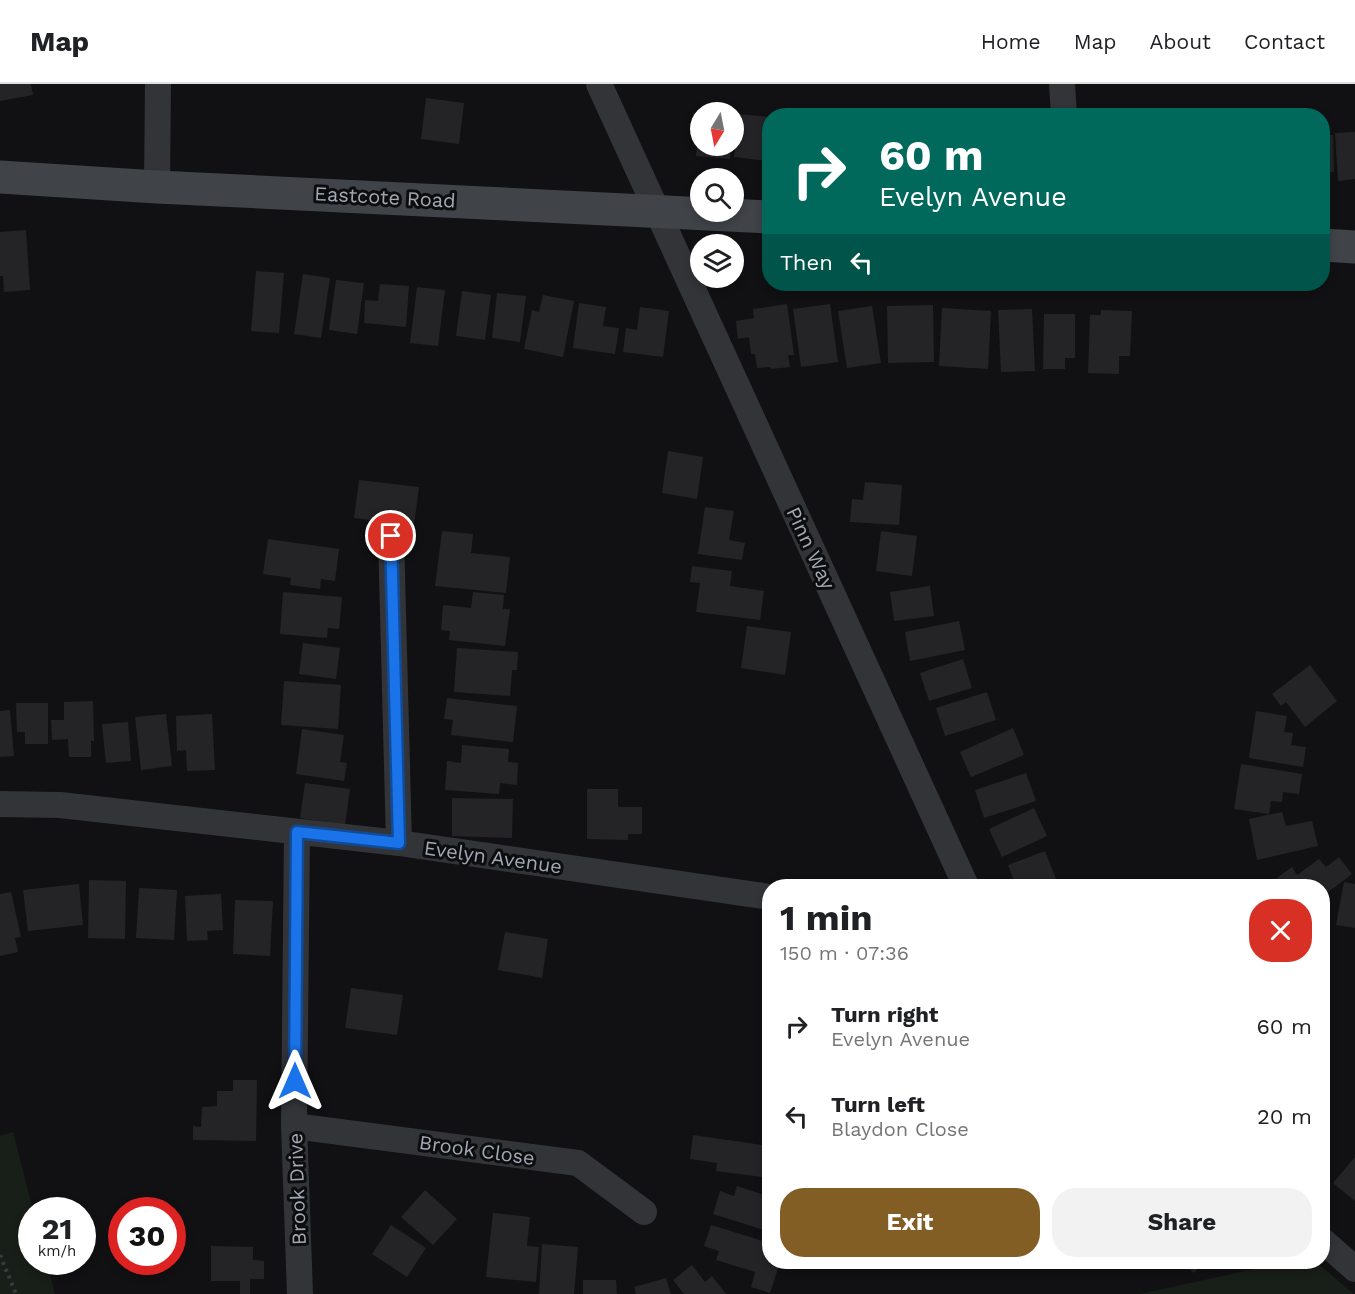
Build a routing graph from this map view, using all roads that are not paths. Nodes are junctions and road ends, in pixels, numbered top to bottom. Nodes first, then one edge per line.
1 (158, 84) edge
2 (599, 84) edge
3 (1062, 84) edge
4 (1064, 108) edge
5 (0, 177) edge
6 (156, 187) junction
7 (657, 210) junction
8 (762, 217) edge
9 (1330, 245) edge
10 (1355, 247) edge
11 (391, 536) dead end
12 (0, 804) edge
13 (297, 832) junction
14 (399, 843) junction
15 (963, 879) edge
16 (762, 896) edge
17 (294, 1126) junction
18 (644, 1212) dead end
19 (1330, 1247) edge
20 (1355, 1269) edge
21 (300, 1294) edge

1 - 6 street
2 - 7 street, Pinn Way
3 - 4 street
5 - 6 main road, Eastcote Road
6 - 7 main road, Eastcote Road
7 - 8 main road, Eastcote Road
7 - 15 street, Pinn Way
9 - 10 main road
11 - 14 street
12 - 13 street, Evelyn Avenue
13 - 14 street, Evelyn Avenue
13 - 17 street, Brook Drive
14 - 16 street, Evelyn Avenue
17 - 18 street, Brook Close
17 - 21 street, Brook Drive
19 - 20 street

